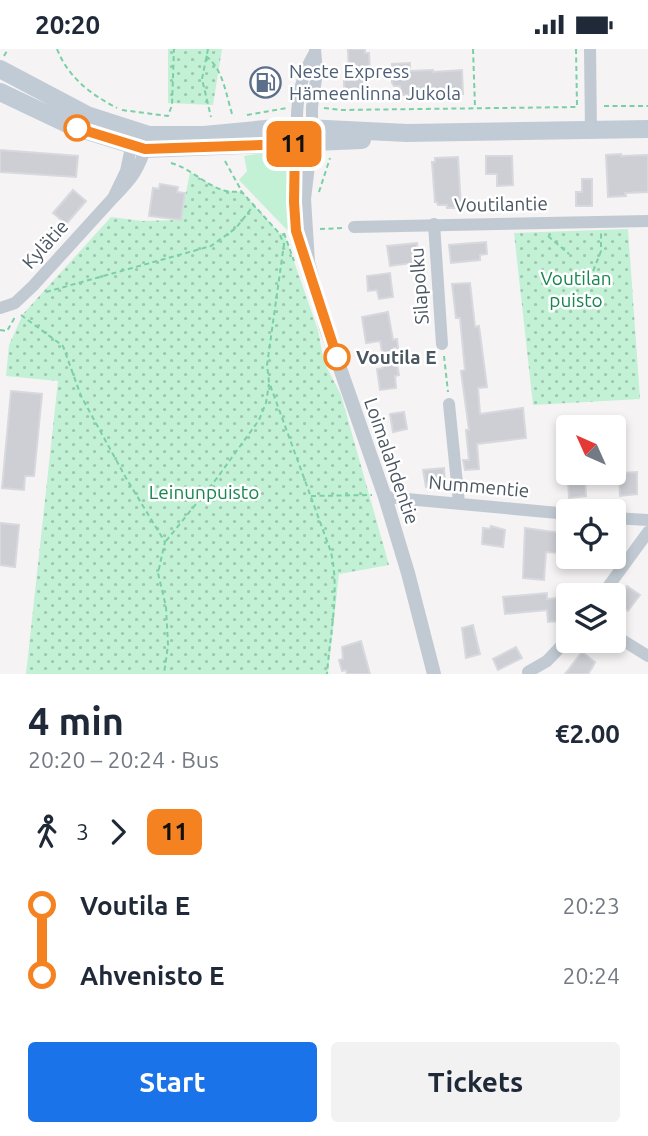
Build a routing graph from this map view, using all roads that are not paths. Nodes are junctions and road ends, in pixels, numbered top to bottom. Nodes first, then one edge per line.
1 (590, 49) edge
2 (315, 52) edge
3 (0, 69) edge
4 (0, 92) edge
5 (648, 129) edge
6 (591, 130) junction
7 (407, 134) junction
8 (304, 136) junction
9 (140, 140) junction
10 (648, 221) edge
11 (434, 224) junction
12 (354, 227) dead end
13 (0, 309) edge
14 (442, 344) road end
15 (449, 404) road end
16 (384, 494) junction
17 (459, 503) junction
18 (556, 513) edge
19 (626, 519) edge
20 (648, 520) edge
21 (648, 532) edge
22 (611, 583) edge
23 (626, 642) edge
24 (556, 652) edge
25 (648, 656) edge
26 (528, 672) dead end
27 (434, 674) edge

1 - 6 street
2 - 8 street
2 - 8 street
3 - 9 main road
4 - 9 main road
5 - 6 main road
6 - 7 main road
7 - 8 main road
7 - 8 main road
8 - 9 main road
8 - 16 street, Loimalahdentie
9 - 13 street, Kylätie
10 - 11 street, Voutilantie
11 - 12 street, Voutilantie
11 - 14 street, Silapolku
15 - 17 street
16 - 17 street, Nummentie
16 - 27 street, Loimalahdentie
17 - 18 street, Nummentie
19 - 20 street
21 - 22 street
23 - 25 street
24 - 26 street

